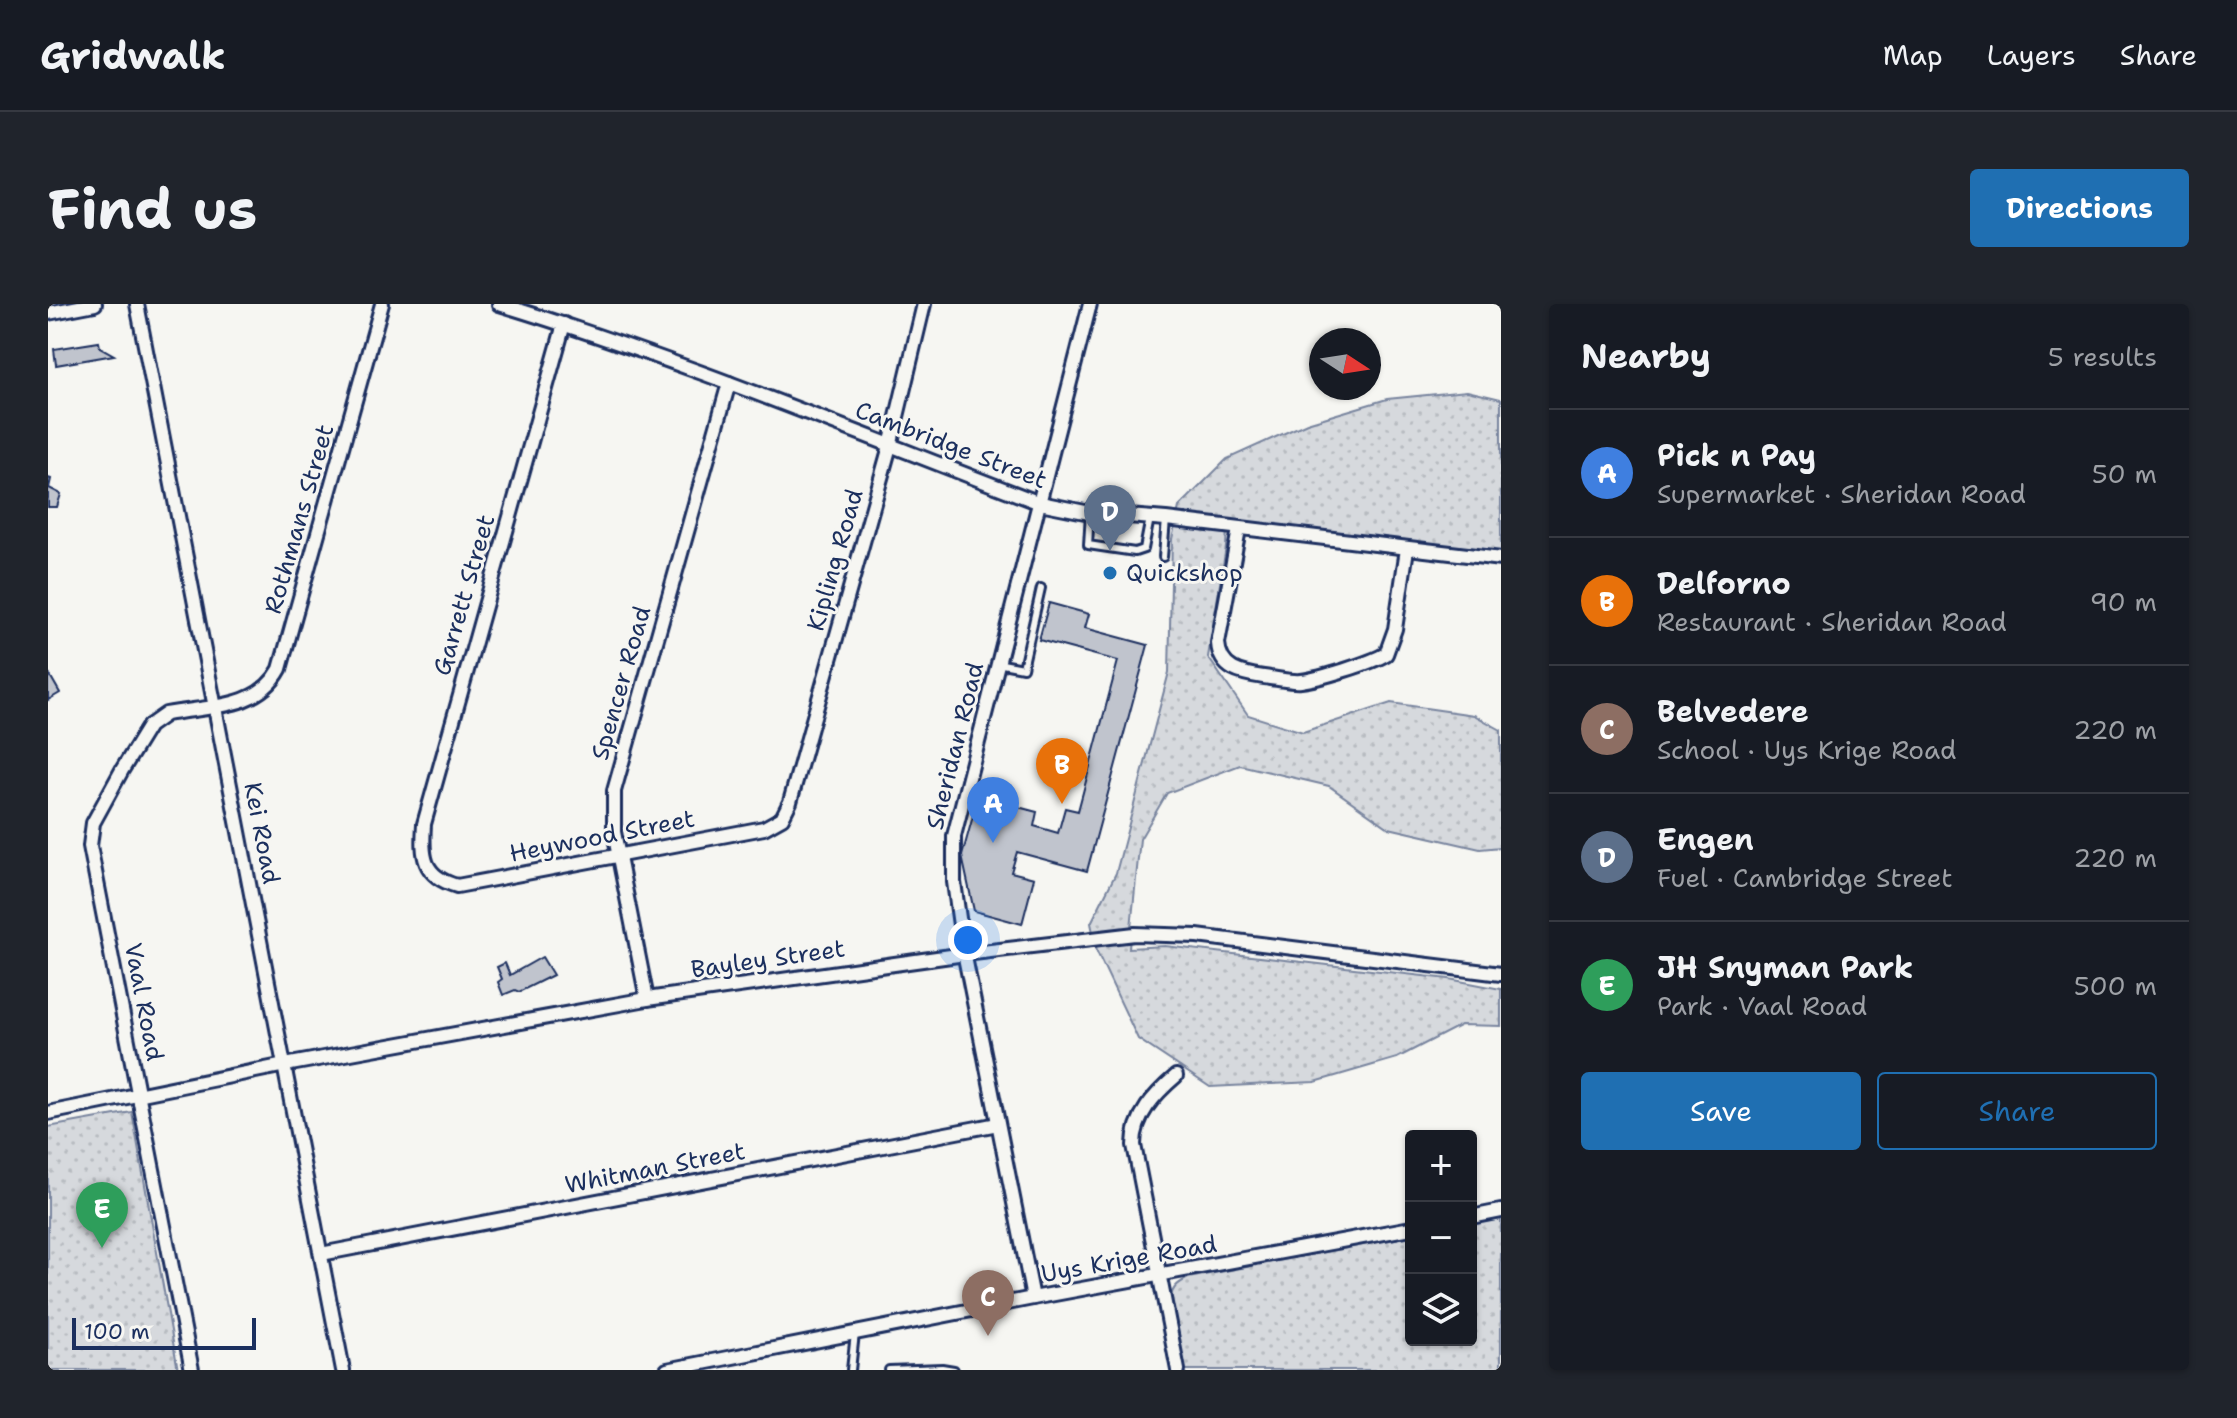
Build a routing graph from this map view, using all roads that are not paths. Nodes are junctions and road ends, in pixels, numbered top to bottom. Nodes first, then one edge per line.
1 (95, 304) edge
2 (137, 304) edge
3 (382, 304) edge
4 (499, 304) edge
5 (924, 304) edge
6 (1090, 304) edge
7 (48, 313) edge
8 (564, 324) junction
9 (729, 383) junction
10 (890, 446) junction
11 (1040, 503) junction
12 (1090, 513) junction
13 (1150, 518) junction
14 (1166, 519) junction
15 (1239, 529) junction
16 (1407, 549) junction
17 (1163, 557) dead end
18 (1501, 559) edge
19 (1041, 588) dead end
20 (997, 663) junction
21 (215, 705) junction
22 (776, 823) joint
23 (617, 855) junction
24 (436, 877) joint
25 (965, 954) junction
26 (1501, 974) edge
27 (647, 999) junction
28 (285, 1065) junction
29 (1176, 1076) dead end
30 (140, 1094) junction
31 (48, 1113) edge
32 (998, 1124) junction
33 (1501, 1211) edge
34 (1477, 1216) edge
35 (1405, 1229) edge
36 (321, 1254) junction
37 (1161, 1276) junction
38 (1033, 1298) junction
39 (855, 1333) junction
40 (192, 1370) edge
41 (343, 1370) edge
42 (667, 1370) edge
43 (851, 1370) edge
44 (889, 1370) edge
45 (954, 1370) edge
46 (1178, 1370) edge

1 - 7 street
2 - 21 street, Kei Road
3 - 21 street, Rothmans Street
4 - 8 street, Cambridge Street
5 - 10 street, Kipling Road
6 - 11 street, Sheridan Road
8 - 9 street, Cambridge Street
8 - 24 street, Garrett Street
9 - 10 street, Cambridge Street
9 - 23 street, Spencer Road
10 - 11 street, Cambridge Street
10 - 22 street, Kipling Road
11 - 12 street, Cambridge Street
11 - 20 street, Sheridan Road
12 - 13 street, Cambridge Street
12 - 13 lane
13 - 14 street, Cambridge Street
14 - 15 street, Cambridge Street
14 - 17 lane
15 - 16 street, Cambridge Street
15 - 16 street
16 - 18 street, Cambridge Street
19 - 20 lane
20 - 25 street, Sheridan Road
21 - 28 street, Kei Road
21 - 30 street, Vaal Road
22 - 23 street, Heywood Street
23 - 24 street, Heywood Street
23 - 27 street, Spencer Road
25 - 26 street, Bayley Street
25 - 27 street, Bayley Street
25 - 32 street, Sheridan Road
27 - 28 street, Bayley Street
28 - 30 street, Bayley Street
28 - 36 street, Kei Road
29 - 37 street
30 - 31 street, Bayley Street
30 - 40 street, Vaal Road
32 - 36 street, Whitman Street
32 - 38 street, Sheridan Road
33 - 34 street
35 - 37 street, Uys Krige Road
36 - 41 street, Kei Road
37 - 38 street, Uys Krige Road
37 - 46 street
38 - 39 street, Uys Krige Road
39 - 42 street, Uys Krige Road
39 - 43 lane
44 - 45 lane

